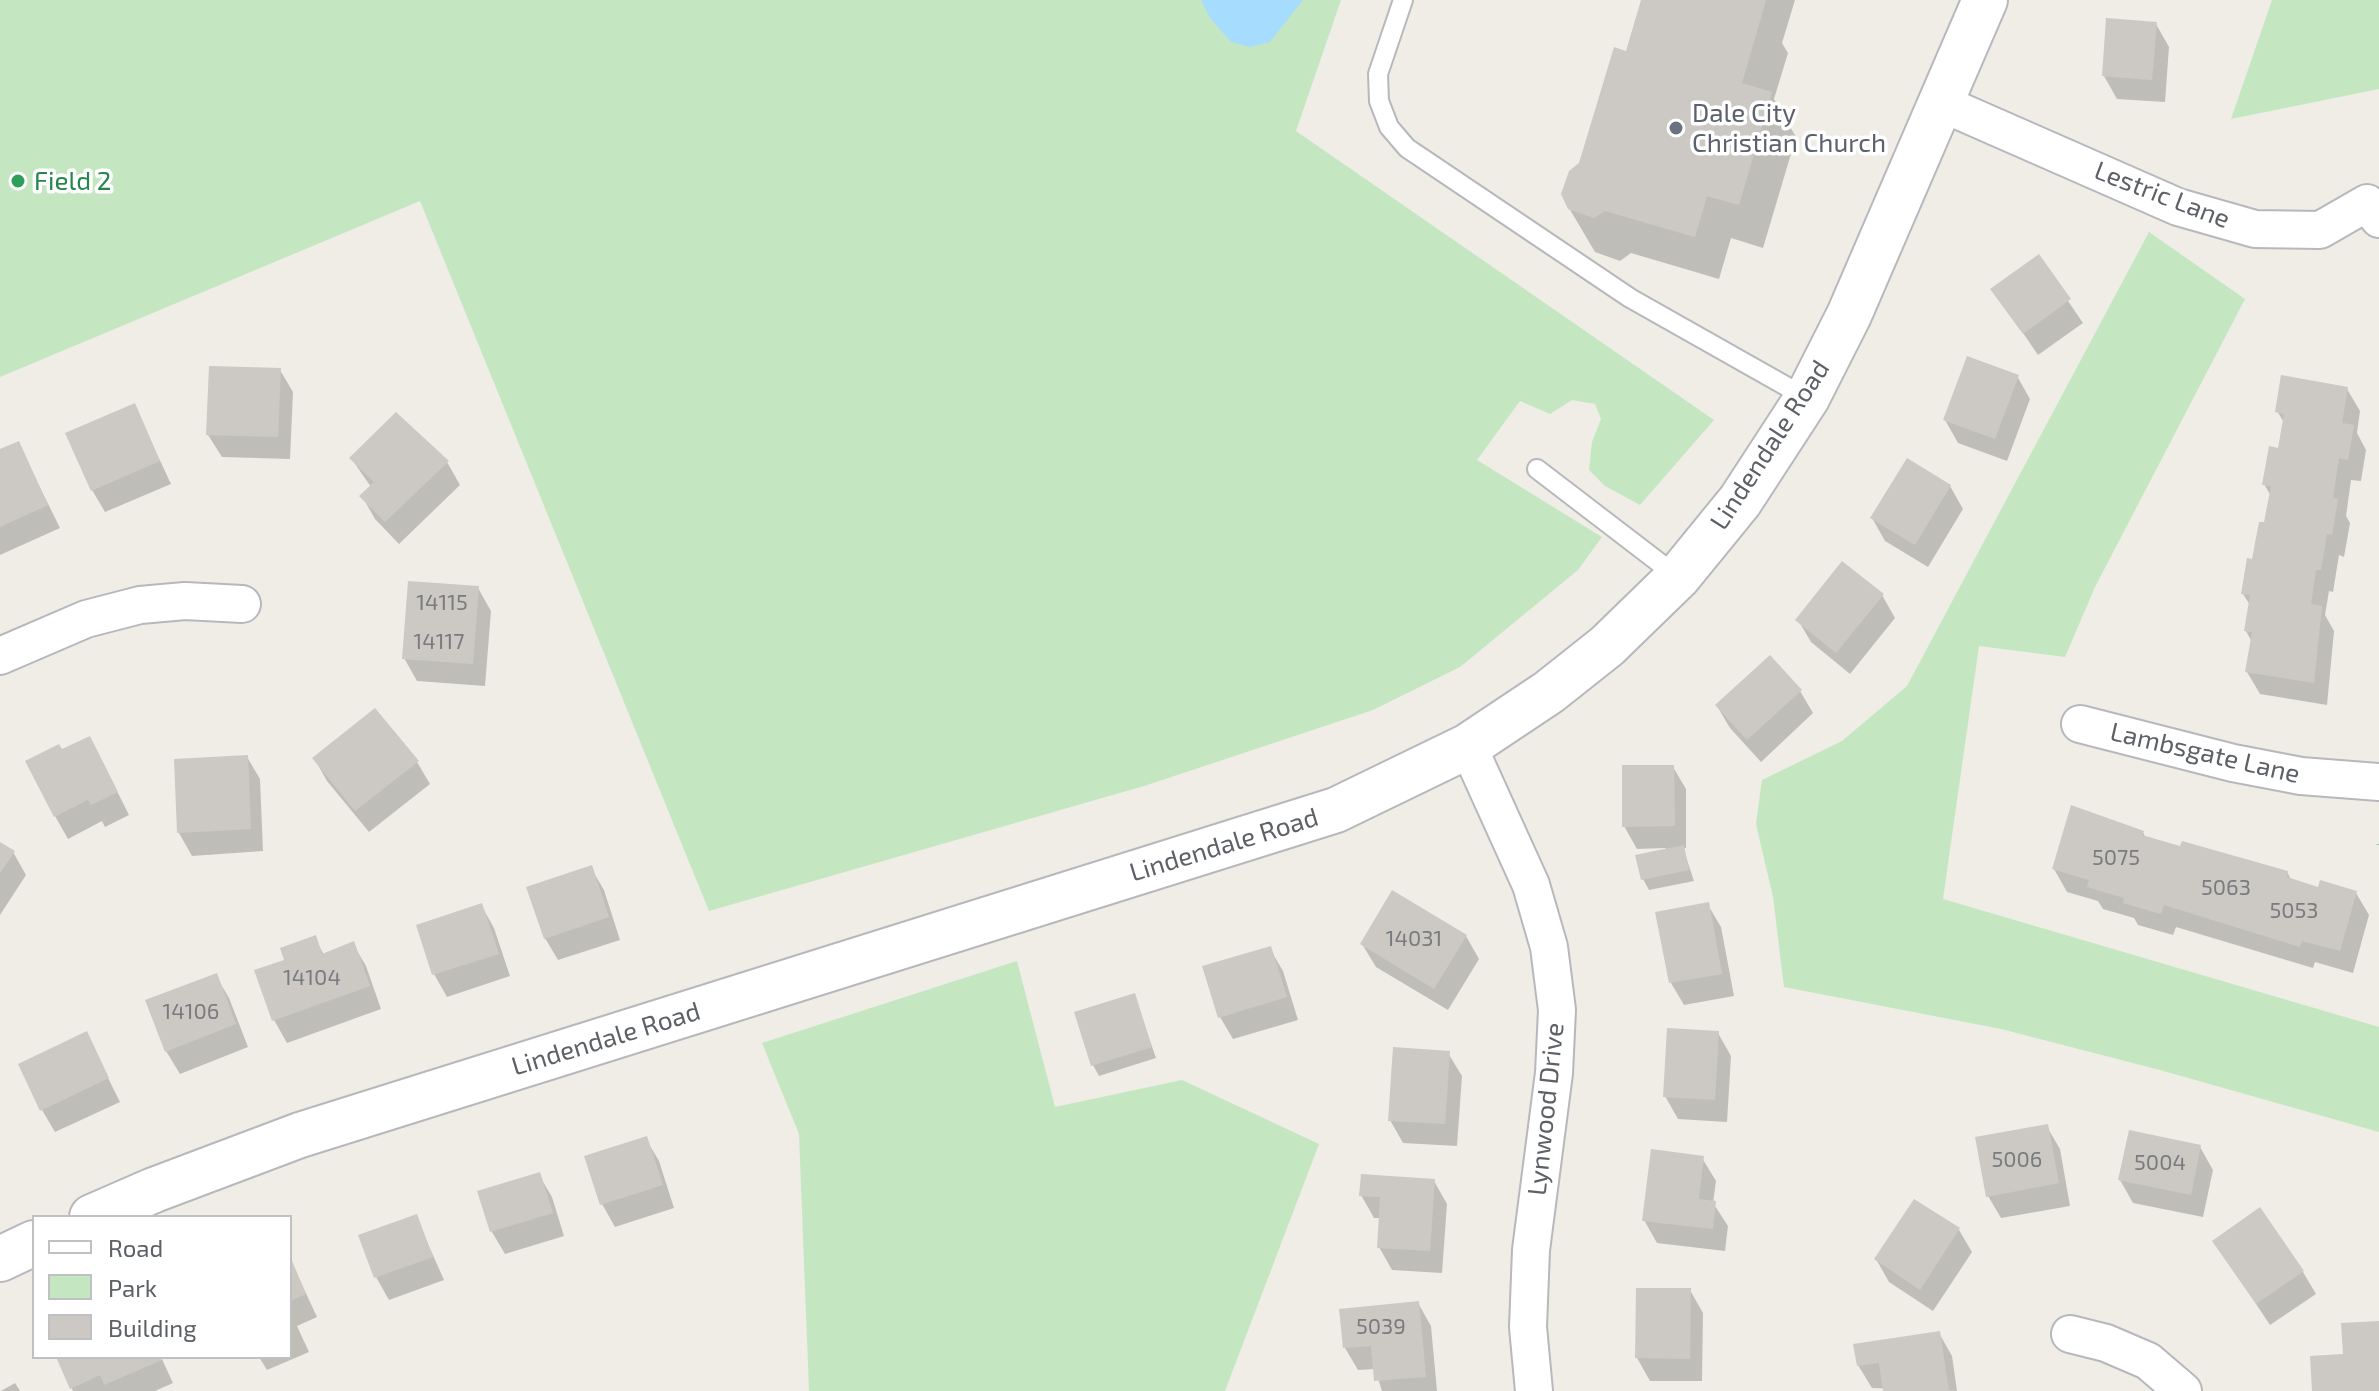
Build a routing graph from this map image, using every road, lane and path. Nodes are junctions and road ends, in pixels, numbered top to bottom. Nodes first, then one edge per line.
1 (1403, 0) edge
2 (1985, 0) edge
3 (1941, 103) junction
4 (2379, 219) edge
5 (1807, 398) junction
6 (1537, 469) dead end
7 (1678, 577) junction
8 (242, 604) dead end
9 (0, 656) edge
10 (2080, 724) dead end
11 (1468, 746) junction
12 (2379, 782) edge
13 (97, 1215) edge
14 (32, 1244) edge
15 (0, 1259) edge
16 (2070, 1334) dead end
17 (1534, 1391) edge
18 (2183, 1391) edge

1 - 5 lane
2 - 3 street, Lindendale Road
3 - 4 street, Lestric Lane
3 - 5 street, Lindendale Road
5 - 7 street, Lindendale Road
6 - 7 lane
7 - 11 street, Lindendale Road
8 - 9 street
10 - 12 street, Lambsgate Lane
11 - 13 street, Lindendale Road
11 - 17 street, Lynwood Drive
14 - 15 street
16 - 18 street

